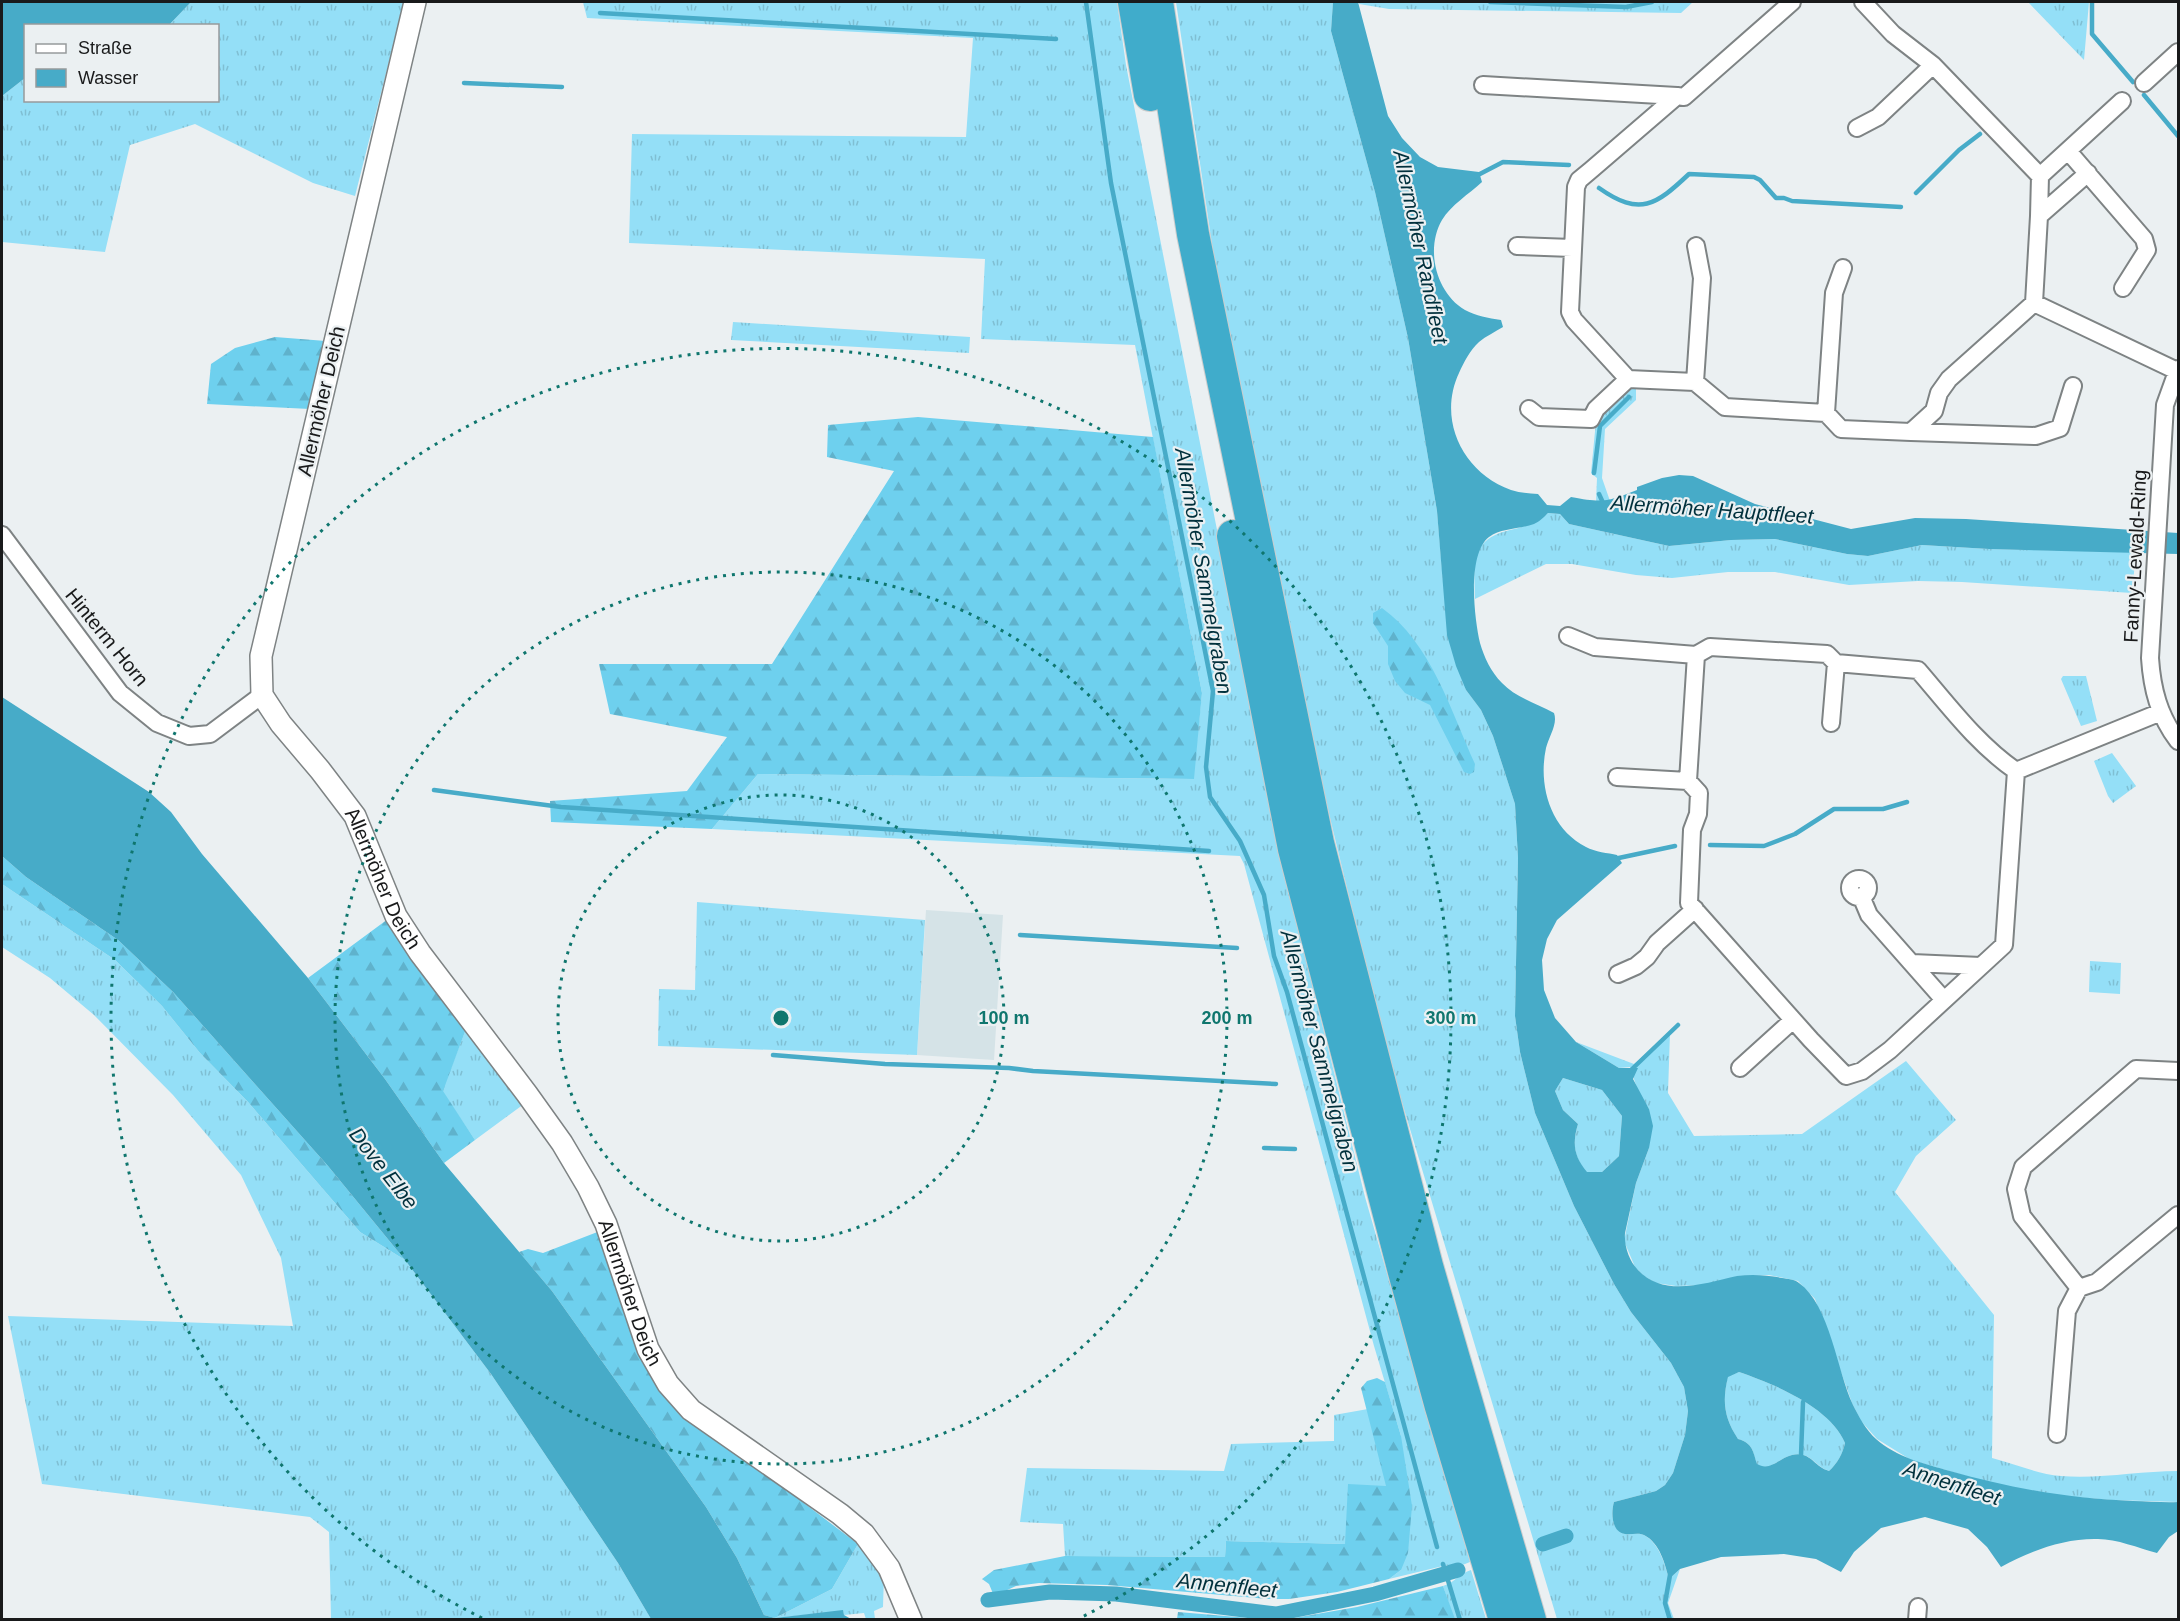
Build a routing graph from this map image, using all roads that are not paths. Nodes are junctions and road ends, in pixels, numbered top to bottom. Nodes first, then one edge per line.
1 (415, 2) edge
2 (1134, 2) edge
3 (1157, 2) edge
4 (1792, 2) edge
5 (1863, 2) edge
6 (2178, 52) edge
7 (1933, 66) junction
8 (2144, 83) dead end
9 (1483, 85) dead end
10 (1677, 96) junction
11 (2122, 100) dead end
12 (1857, 128) dead end
13 (2068, 151) junction
14 (2088, 173) junction
15 (2040, 177) junction
16 (2039, 216) junction
17 (1517, 246) dead end
18 (1696, 246) dead end
19 (1572, 248) junction
20 (1843, 268) dead end
21 (2123, 288) dead end
22 (2034, 303) junction
23 (2178, 370) edge
24 (1628, 379) junction
25 (1695, 382) junction
26 (2073, 386) dead end
27 (1529, 409) dead end
28 (1826, 413) junction
29 (1911, 432) junction
30 (2, 534) edge
31 (1568, 636) dead end
32 (1696, 655) junction
33 (1836, 663) junction
34 (262, 695) junction
35 (2161, 712) junction
36 (1831, 723) dead end
37 (2178, 741) edge
38 (2016, 771) junction
39 (1617, 777) dead end
40 (1688, 781) junction
41 (1861, 896) dead end
42 (1695, 909) junction
43 (1912, 963) junction
44 (1981, 966) junction
45 (1618, 974) dead end
46 (1944, 1000) junction
47 (1793, 1020) junction
48 (1740, 1068) dead end
49 (2178, 1071) edge
50 (2178, 1215) edge
51 (2079, 1288) junction
52 (2057, 1434) dead end
53 (1492, 1535) junction
54 (1506, 1582) junction
55 (911, 1620) edge
56 (1505, 1620) edge
57 (1530, 1620) edge

1 - 34 street, Allermöher Deich
2 - 53 highway
3 - 53 highway
4 - 10 street
5 - 7 street
6 - 8 street
7 - 12 street
7 - 15 street
9 - 10 street
10 - 19 street
11 - 13 street
13 - 14 street
13 - 15 street
14 - 16 street
14 - 21 street
15 - 16 street
16 - 22 street
17 - 19 street
18 - 25 street
19 - 24 street
20 - 28 street
22 - 23 street
22 - 29 street
23 - 35 street, Fanny-Lewald-Ring
24 - 25 street
24 - 27 street
25 - 28 street
26 - 29 street
28 - 29 street
30 - 34 street, Hinterm Horn
31 - 32 street
32 - 33 street
32 - 40 street
33 - 36 street
33 - 38 street
34 - 55 street, Allermöher Deich
35 - 37 street, Fanny-Lewald-Ring
35 - 38 street
38 - 44 street
39 - 40 street
40 - 42 street
41 - 43 street
42 - 45 street
42 - 47 street
43 - 44 street
43 - 46 street
44 - 46 street
46 - 47 street
47 - 48 street
49 - 51 street
50 - 51 street
51 - 52 street
53 - 54 highway
54 - 56 highway
54 - 57 highway

